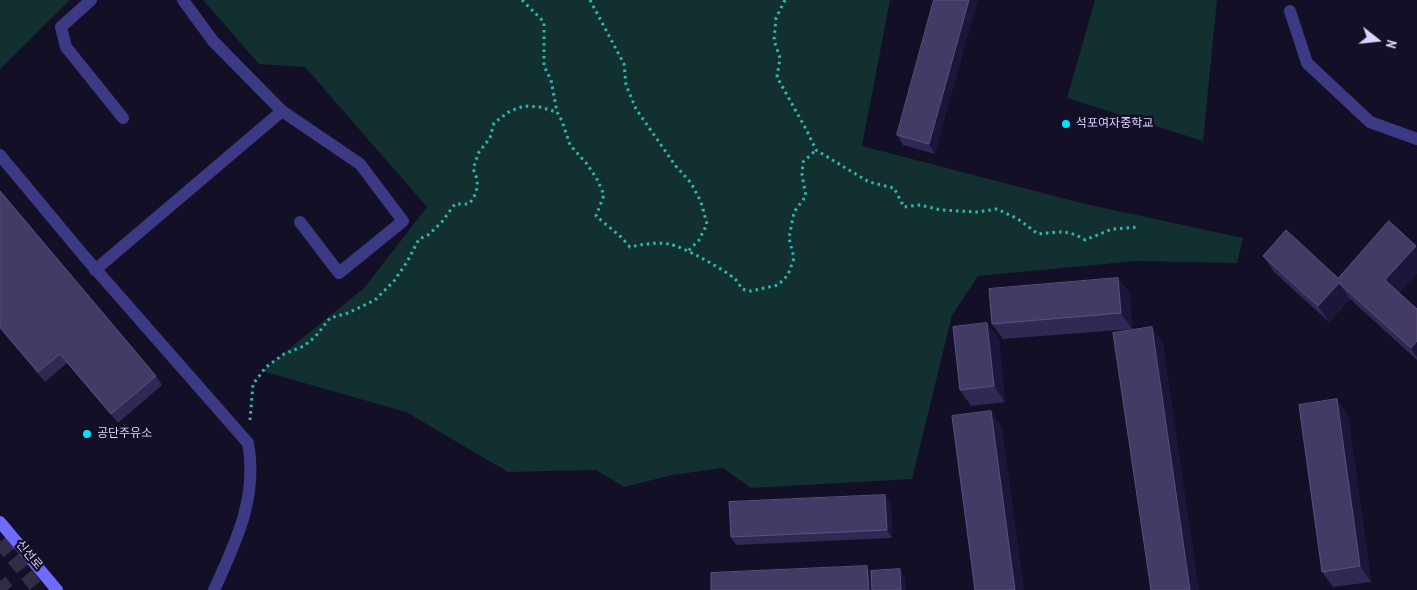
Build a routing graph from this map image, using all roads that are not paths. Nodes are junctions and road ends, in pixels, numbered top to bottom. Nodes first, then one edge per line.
1 (91, 0) edge
2 (183, 0) edge
3 (1290, 11) dead end
4 (282, 111) junction
5 (123, 118) dead end
6 (1417, 139) edge
7 (0, 155) edge
8 (300, 222) dead end
9 (95, 270) junction
10 (0, 522) edge
11 (58, 590) edge
12 (214, 590) edge

1 - 5 street
2 - 4 street
3 - 6 street
4 - 8 street
4 - 9 street
7 - 9 street
9 - 12 street
10 - 11 main road, 신선로

